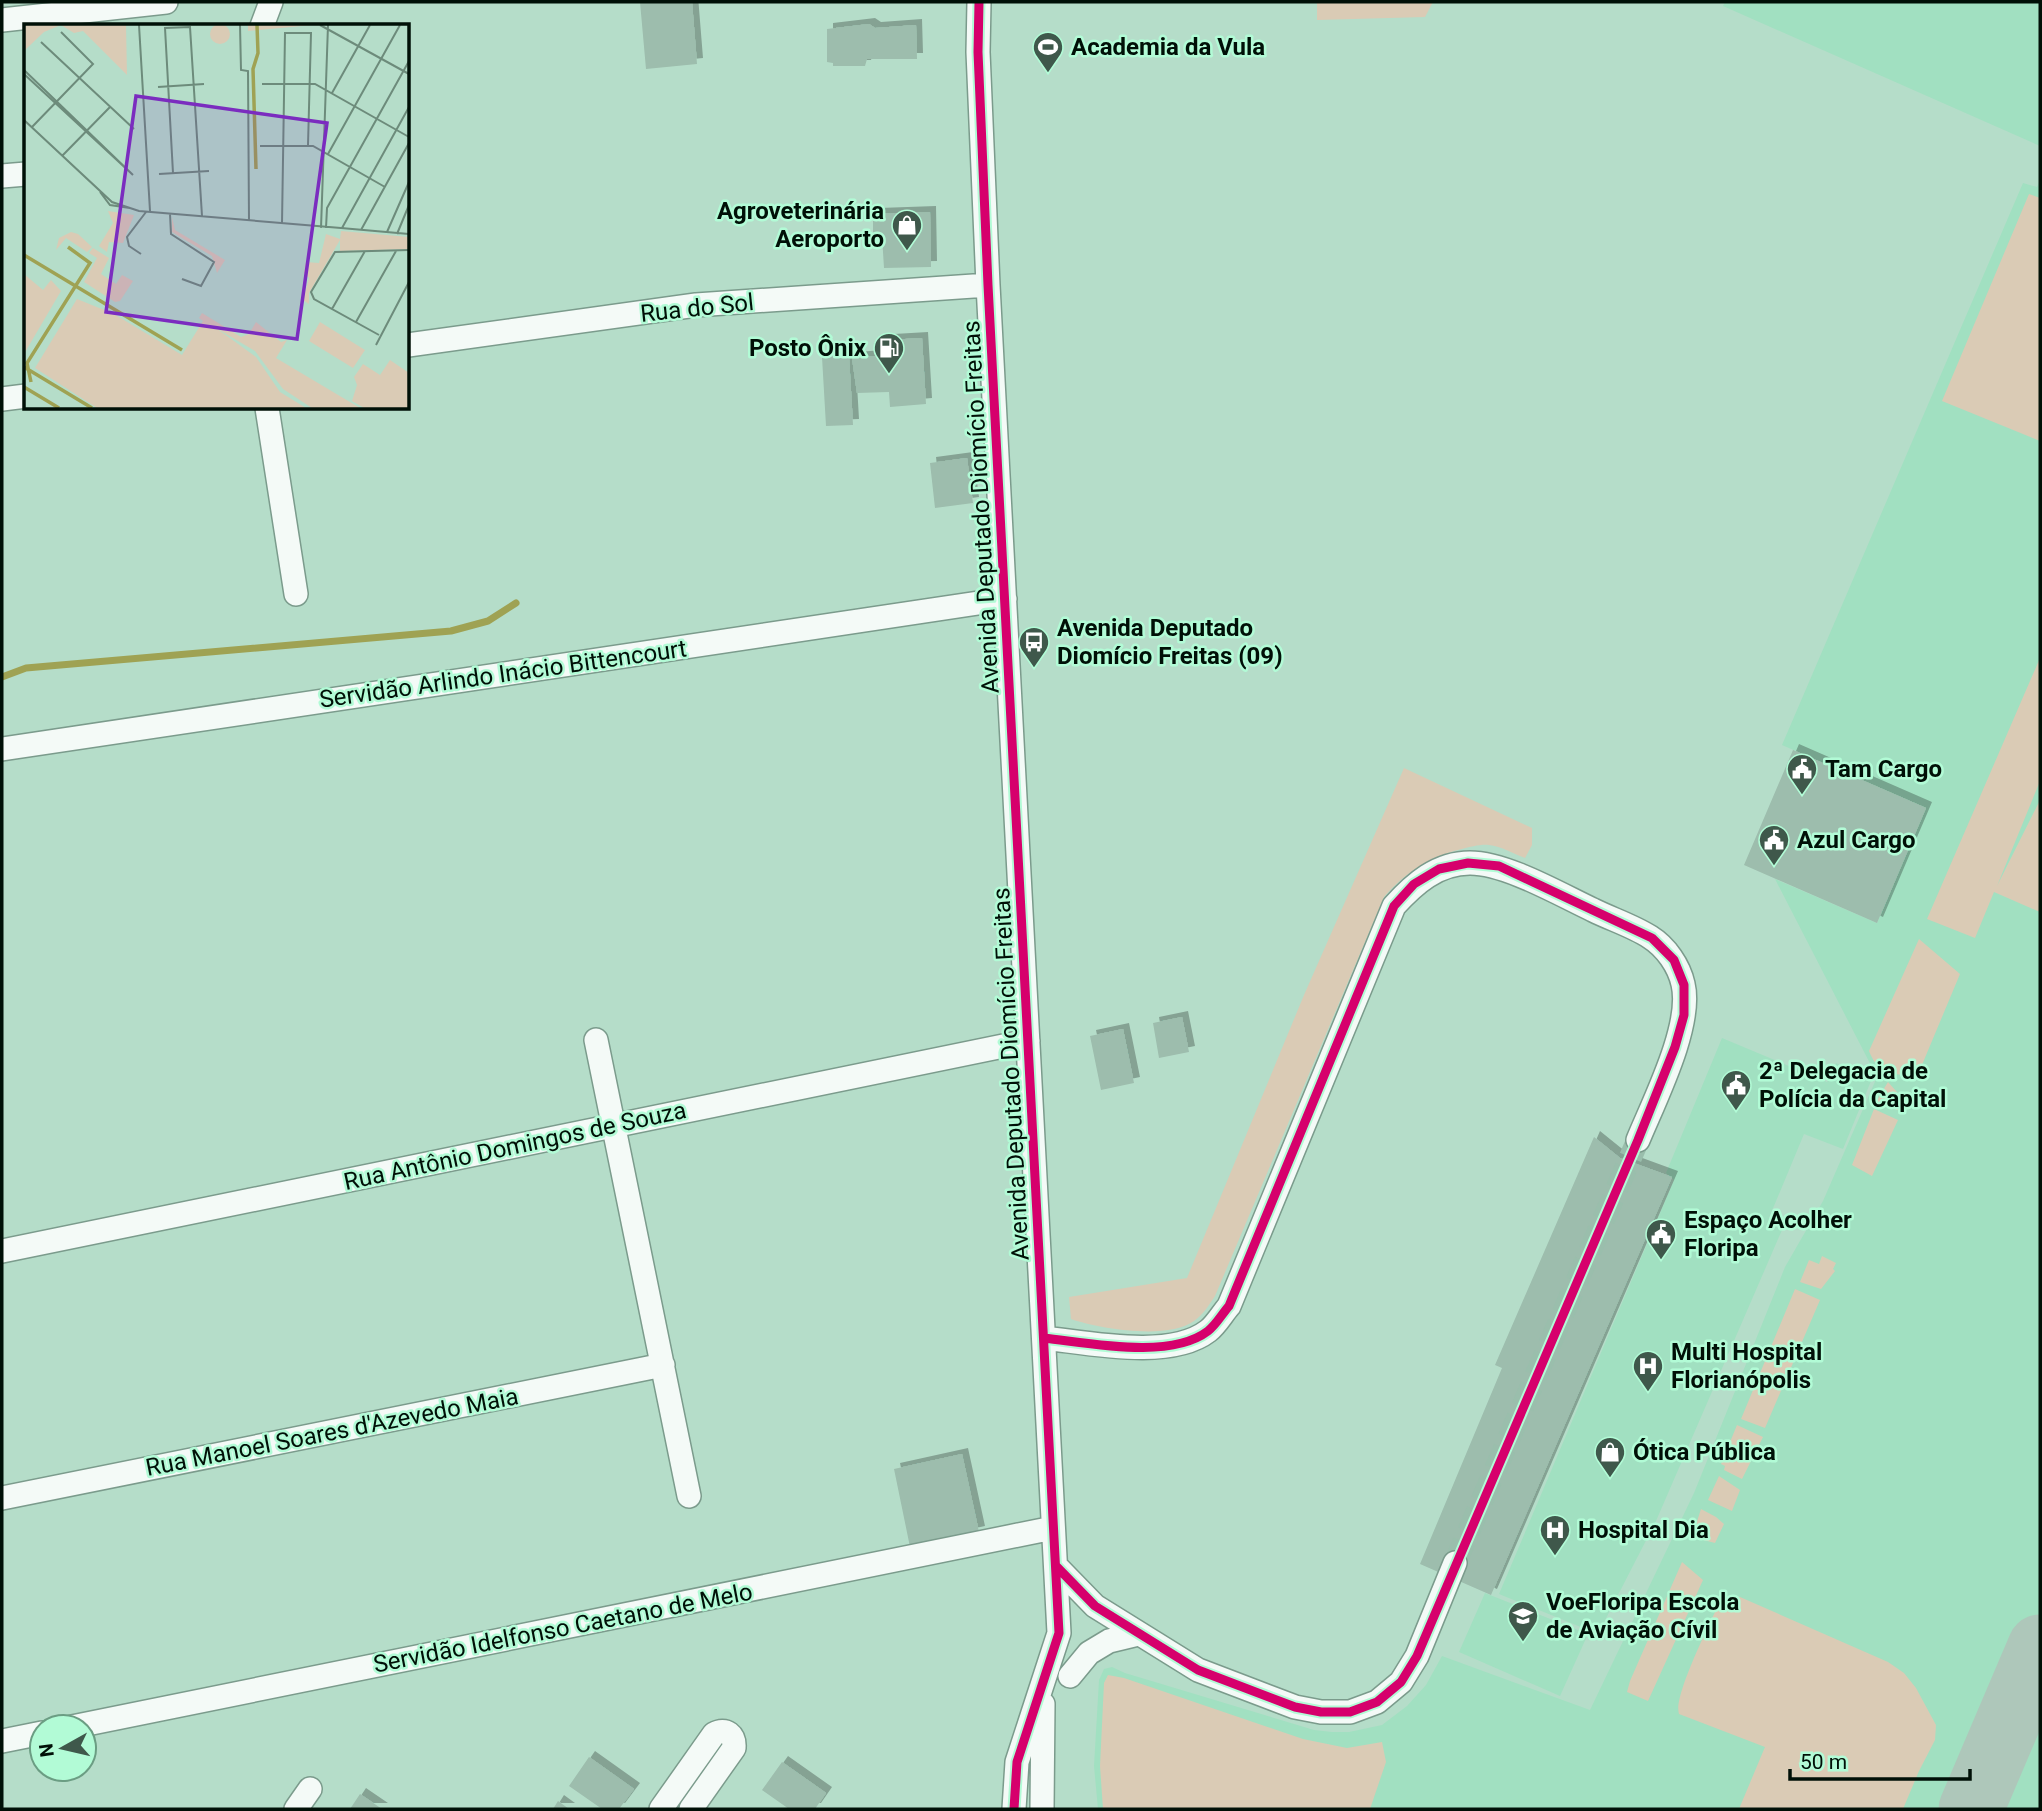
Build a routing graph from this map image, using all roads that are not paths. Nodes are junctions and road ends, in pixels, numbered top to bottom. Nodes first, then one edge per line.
1 (166, 2) edge
2 (271, 2) edge
3 (967, 2) edge
4 (979, 2) edge
5 (2, 20) edge
6 (263, 24) edge
7 (978, 52) junction
8 (24, 174) edge
9 (2, 176) edge
10 (988, 285) junction
11 (410, 345) edge
12 (24, 396) edge
13 (2, 399) edge
14 (267, 410) edge
15 (296, 594) dead end
16 (1005, 599) junction
17 (2, 749) edge
18 (596, 1040) dead end
19 (1028, 1041) junction
20 (615, 1125) junction
21 (1638, 1140) tunnel mouth
22 (2, 1251) edge
23 (1044, 1338) junction
24 (663, 1365) junction
25 (689, 1496) dead end
26 (2, 1498) edge
27 (1053, 1528) junction
28 (1455, 1563) tunnel mouth
29 (1056, 1566) junction
30 (1138, 1634) junction
31 (1070, 1676) dead end
32 (1043, 1683) junction
33 (98, 1722) edge
34 (28, 1736) edge
35 (2, 1741) edge
36 (310, 1789) dead end
37 (296, 1809) edge
38 (661, 1809) edge
39 (691, 1809) edge
40 (1014, 1809) edge
41 (1042, 1809) edge

1 - 5 street
2 - 6 street
3 - 7 street, Avenida Deputado Diomício Freitas
4 - 7 street, Avenida Deputado Diomício Freitas
7 - 10 street, Avenida Deputado Diomício Freitas
8 - 9 street
10 - 11 street, Rua do Sol
10 - 16 street, Avenida Deputado Diomício Freitas
12 - 13 street
14 - 15 street
16 - 17 street, Servidão Arlindo Inácio Bittencourt
16 - 19 street, Avenida Deputado Diomício Freitas
18 - 20 street
19 - 20 street, Rua Antônio Domingos de Souza
19 - 23 street, Avenida Deputado Diomício Freitas
20 - 22 street, Rua Antônio Domingos de Souza
20 - 24 street
21 - 23 street
23 - 27 street, Avenida Deputado Diomício Freitas
24 - 25 street
24 - 26 street, Rua Manoel Soares d'Azevedo Maia
27 - 29 street, Avenida Deputado Diomício Freitas
27 - 33 street, Servidão Idelfonso Caetano de Melo
28 - 30 street
29 - 30 street
29 - 32 street, Avenida Deputado Diomício Freitas
30 - 31 street
32 - 40 street, Avenida Deputado Diomício Freitas
32 - 41 street
34 - 35 street
36 - 37 street
38 - 39 street

